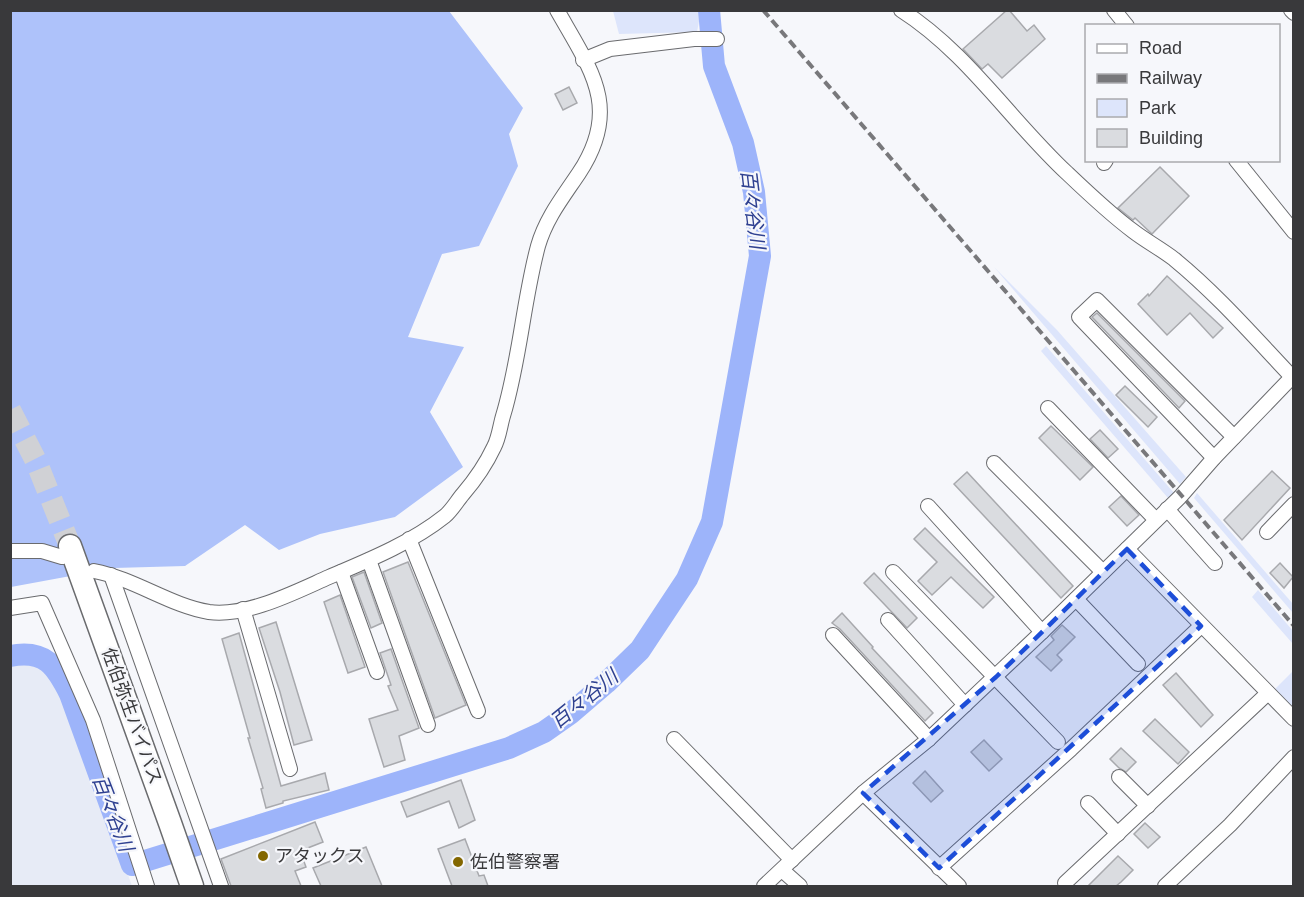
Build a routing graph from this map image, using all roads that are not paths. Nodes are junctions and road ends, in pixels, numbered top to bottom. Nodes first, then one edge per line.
1 (556, 10) edge
2 (901, 10) edge
3 (1114, 10) edge
4 (1124, 24) edge
5 (717, 39) dead end
6 (583, 60) junction
7 (1238, 162) edge
8 (1293, 232) edge
9 (1293, 377) edge
10 (1048, 408) dead end
11 (1234, 437) junction
12 (1214, 458) junction
13 (993, 464) dead end
14 (1293, 504) edge
15 (927, 506) dead end
16 (1167, 509) junction
17 (1156, 520) junction
18 (1267, 532) dead end
19 (409, 539) junction
20 (1127, 549) junction
21 (10, 551) edge
22 (66, 551) joint
23 (369, 560) junction
24 (1215, 563) dead end
25 (94, 571) dead end
26 (341, 572) junction
27 (893, 572) dead end
28 (1103, 572) junction
29 (111, 575) junction
30 (1076, 599) junction
31 (10, 608) edge
32 (243, 609) junction
33 (888, 620) dead end
34 (1202, 626) junction
35 (1042, 632) junction
36 (833, 635) dead end
37 (1138, 664) dead end
38 (376, 672) dead end
39 (996, 677) junction
40 (1268, 693) junction
41 (965, 705) junction
42 (478, 711) dead end
43 (1293, 719) edge
44 (428, 725) dead end
45 (674, 739) dead end
46 (929, 739) junction
47 (1058, 742) dead end
48 (1293, 757) edge
49 (290, 769) dead end
50 (1119, 777) dead end
51 (863, 793) junction
52 (1088, 803) dead end
53 (1148, 806) junction
54 (1118, 834) junction
55 (787, 865) junction
56 (939, 868) junction
57 (188, 877) edge
58 (147, 886) edge
59 (221, 886) edge
60 (764, 886) edge
61 (800, 886) edge
62 (959, 886) edge
63 (1064, 886) edge
64 (1165, 886) edge

1 - 6 street
2 - 9 street
3 - 4 street
5 - 6 street
6 - 19 street
7 - 8 street
9 - 11 street
10 - 17 street
11 - 12 street
11 - 12 street
12 - 16 street
13 - 28 street
14 - 18 street
15 - 35 street
16 - 17 street
16 - 24 street
17 - 20 street
19 - 23 street
19 - 42 street
20 - 28 street
20 - 34 street
21 - 22 street
22 - 57 highway, 佐伯弥生バイパス
23 - 26 street
23 - 44 street
25 - 29 street
26 - 32 street
26 - 38 street
27 - 39 street
28 - 30 street
29 - 32 street
29 - 59 street
30 - 35 street
30 - 37 street
31 - 58 street
32 - 49 street
33 - 41 street
34 - 40 street
34 - 56 street
35 - 39 street
36 - 46 street
39 - 41 street
39 - 47 street
40 - 43 street
40 - 53 street
41 - 46 street
45 - 55 street
46 - 51 street
48 - 64 street
50 - 53 street
51 - 55 street
51 - 56 street
52 - 54 street
53 - 54 street
54 - 63 street
55 - 60 street
55 - 61 street
56 - 62 street

